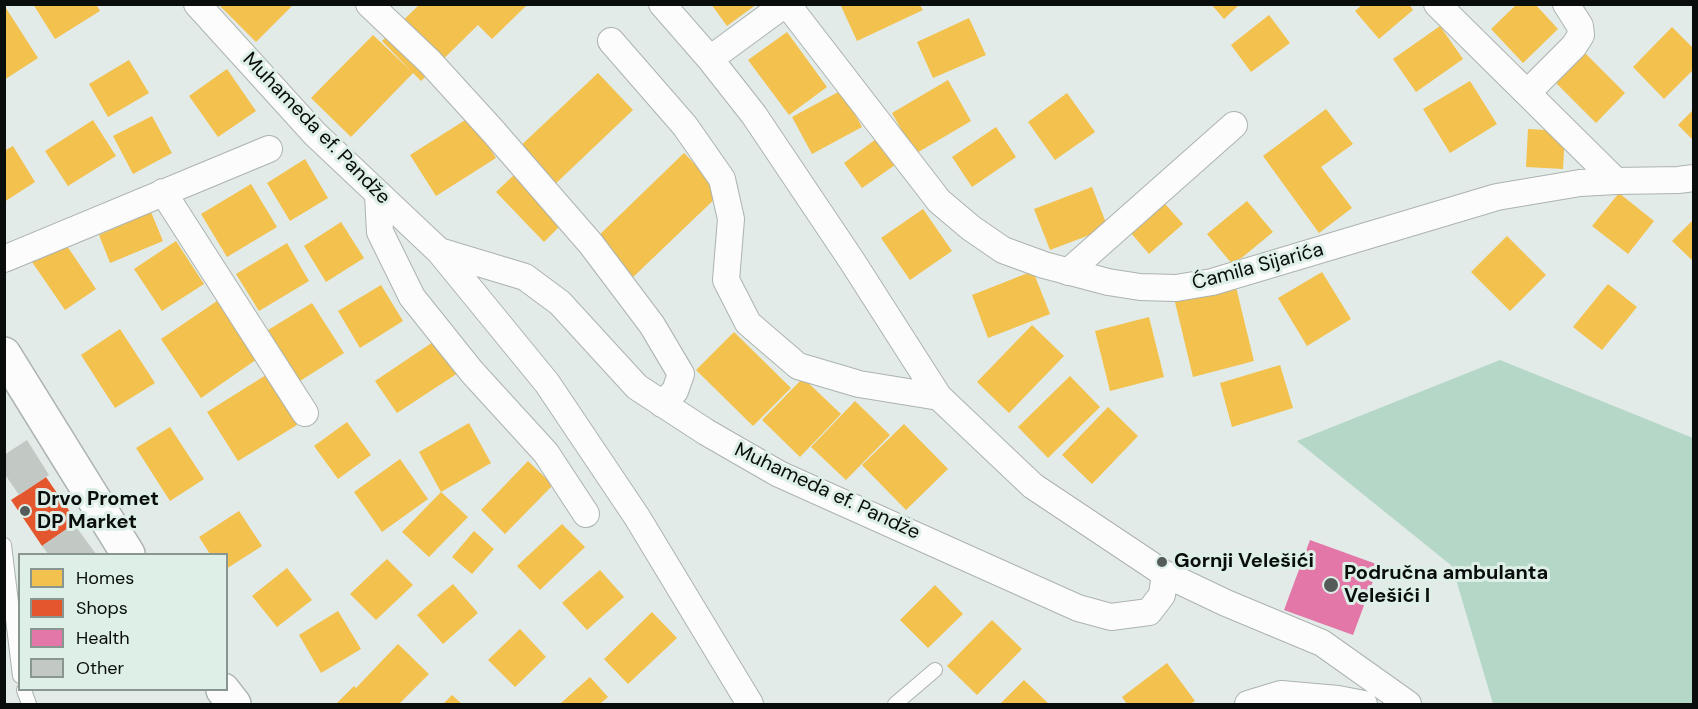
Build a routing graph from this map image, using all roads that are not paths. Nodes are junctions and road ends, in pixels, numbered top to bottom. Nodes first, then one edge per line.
1 (197, 4) edge
2 (369, 4) edge
3 (662, 4) edge
4 (786, 4) edge
5 (1437, 4) edge
6 (1566, 4) edge
7 (611, 41) dead end
8 (710, 59) junction
9 (1527, 93) junction
10 (1234, 125) dead end
11 (269, 149) dead end
12 (1694, 178) edge
13 (1616, 181) junction
14 (163, 192) junction
15 (378, 195) junction
16 (439, 250) junction
17 (4, 259) edge
18 (1068, 272) junction
19 (4, 354) edge
20 (939, 397) junction
21 (662, 404) junction
22 (305, 413) dead end
23 (586, 514) dead end
24 (4, 545) edge
25 (127, 553) edge
26 (1165, 574) junction
27 (18, 660) edge
28 (935, 670) dead end
29 (224, 691) edge
30 (234, 705) edge
31 (750, 705) edge
32 (895, 705) edge
33 (1248, 705) edge
34 (1364, 705) edge
35 (1408, 705) edge

1 - 15 street, Muhameda ef. Pandže
2 - 21 street
3 - 8 street
4 - 8 street
4 - 18 street, Ćamila Sijarića
5 - 9 street
6 - 9 street
7 - 20 street
8 - 20 street
9 - 13 street
10 - 18 street
11 - 14 street
12 - 13 street, Ćamila Sijarića
13 - 18 street, Ćamila Sijarića
14 - 17 street
14 - 22 street
15 - 16 street, Muhameda ef. Pandže
15 - 23 street
16 - 21 street, Muhameda ef. Pandže
16 - 31 street, Muhameda ef. Pandže
19 - 25 street
20 - 26 street
21 - 26 street, Muhameda ef. Pandže
24 - 27 lane
26 - 35 street
28 - 32 lane
29 - 30 street
33 - 34 street

